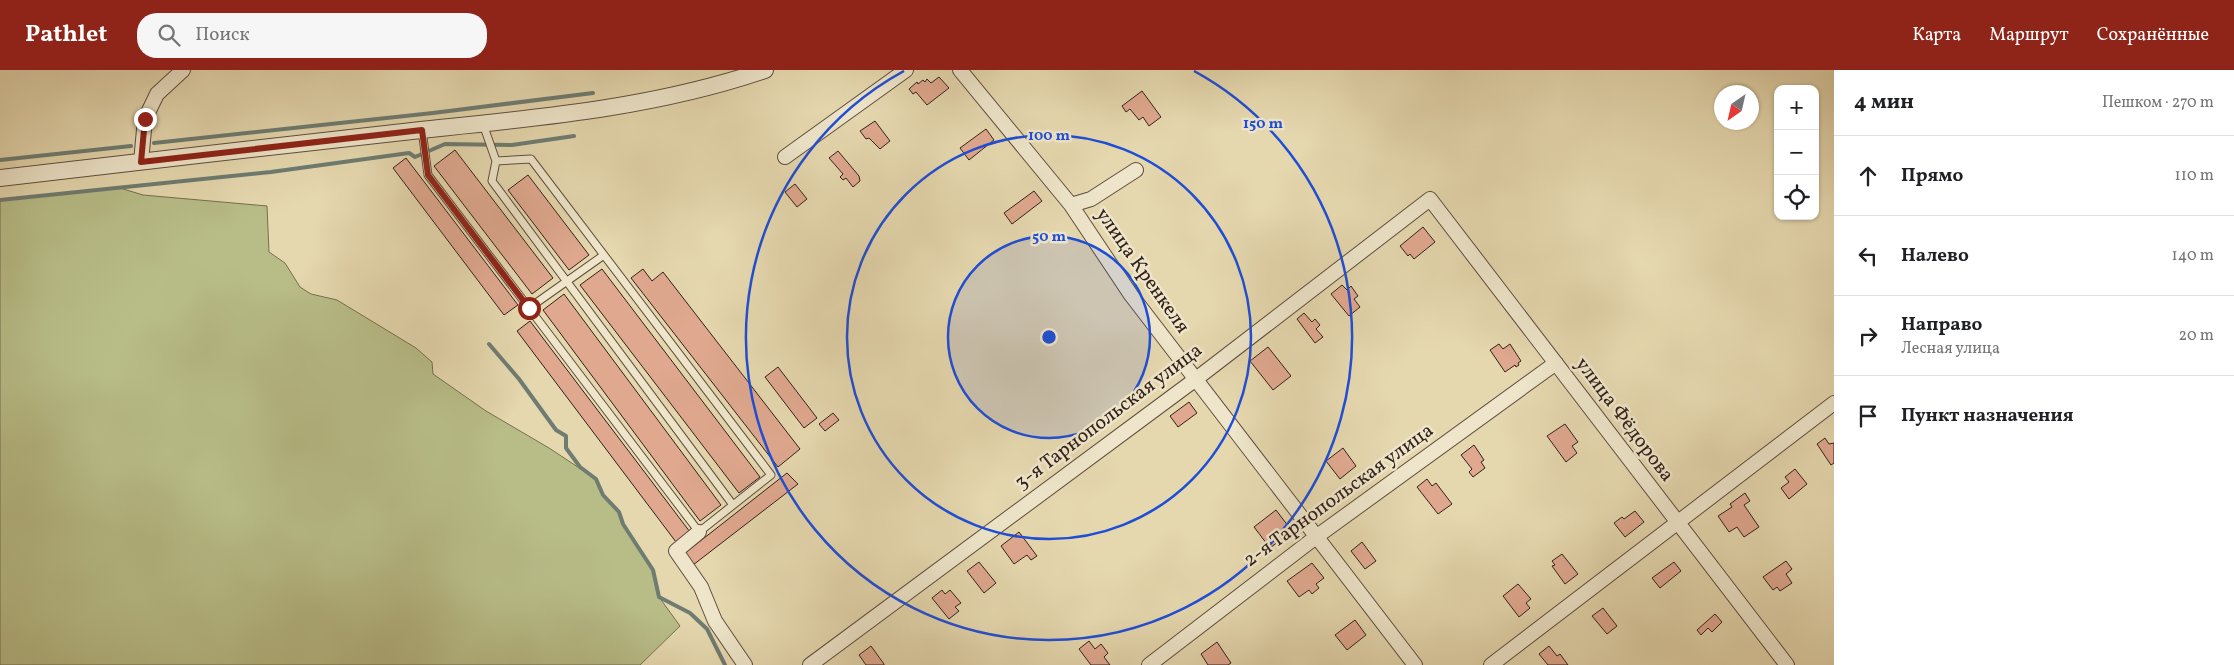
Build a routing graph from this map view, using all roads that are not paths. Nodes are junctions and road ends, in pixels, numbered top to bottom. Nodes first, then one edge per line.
1 (183, 70) edge
2 (765, 70) edge
3 (906, 70) edge
4 (960, 70) edge
5 (483, 124) junction
6 (422, 130) junction
7 (785, 157) dead end
8 (496, 161) junction
9 (141, 162) junction
10 (1136, 170) dead end
11 (0, 178) edge
12 (1430, 199) joint
13 (1071, 205) junction
14 (604, 254) junction
15 (565, 281) junction
16 (529, 308) junction
17 (1556, 363) junction
18 (1196, 378) junction
19 (1834, 403) edge
20 (733, 506) junction
21 (1678, 523) junction
22 (699, 532) junction
23 (1316, 537) junction
24 (745, 665) edge
25 (810, 665) edge
26 (1149, 665) edge
27 (1415, 665) edge
28 (1491, 665) edge
29 (1787, 665) edge

1 - 9 street
2 - 5 street
3 - 7 street
4 - 13 street, улица Кренкеля
5 - 6 street
5 - 8 lane
6 - 9 street
6 - 16 lane
8 - 14 lane
8 - 15 lane
9 - 11 street
10 - 13 street
12 - 17 street, улица Фёдорова
12 - 18 street, 3-я Тарнопольская улица
13 - 18 street, улица Кренкеля
14 - 15 lane
14 - 20 lane
15 - 16 lane
15 - 20 lane
16 - 22 lane
17 - 21 street, улица Фёдорова
17 - 23 street, 2-я Тарнопольская улица
18 - 23 street, улица Кренкеля
18 - 25 street, 3-я Тарнопольская улица
19 - 21 street
20 - 22 lane
21 - 28 street
21 - 29 street, улица Фёдорова
22 - 24 street
23 - 26 street, 2-я Тарнопольская улица
23 - 27 street, улица Кренкеля

